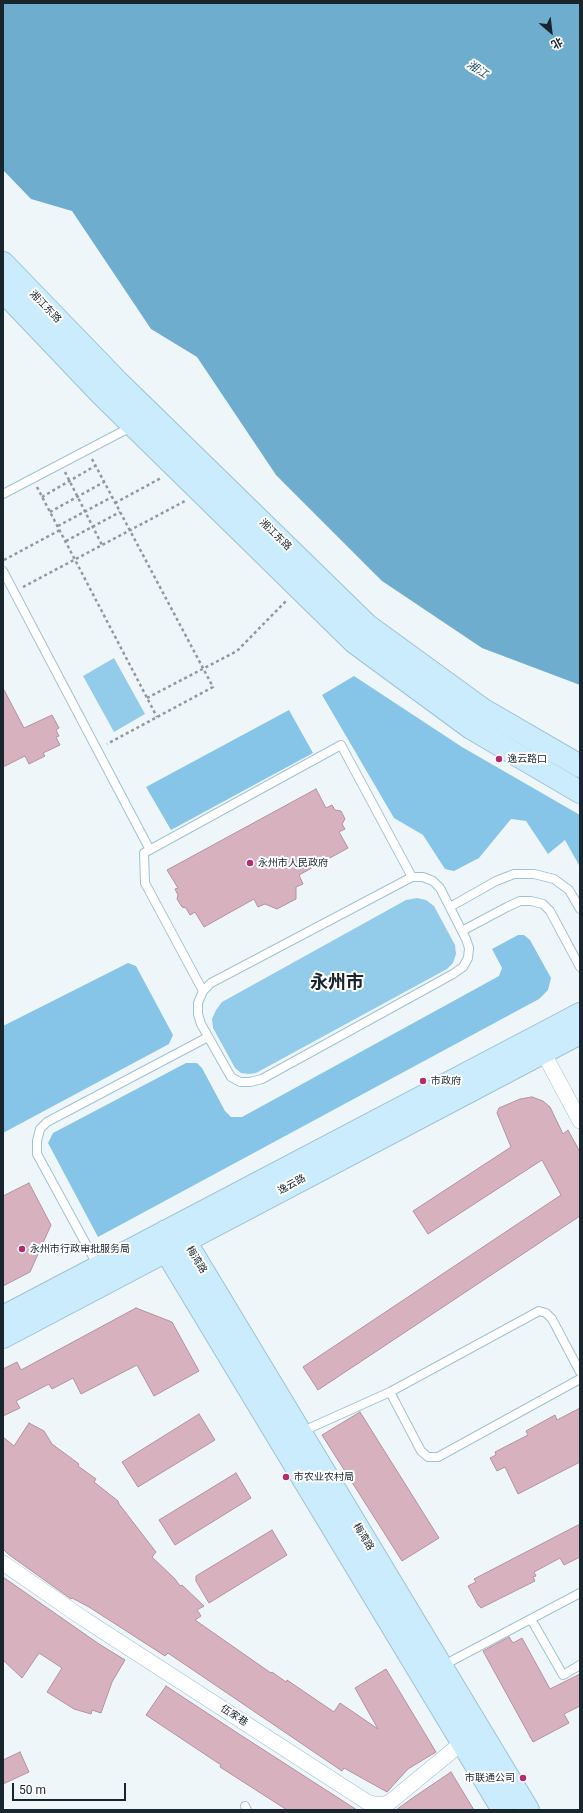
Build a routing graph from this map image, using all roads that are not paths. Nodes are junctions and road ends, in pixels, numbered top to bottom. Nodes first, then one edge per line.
1 (3, 263) edge
2 (3, 291) edge
3 (133, 426) junction
4 (3, 494) edge
5 (3, 571) edge
6 (580, 766) edge
7 (580, 792) edge
8 (150, 850) junction
9 (412, 876) junction
10 (450, 907) junction
11 (580, 909) edge
12 (462, 930) junction
13 (580, 967) edge
14 (203, 992) junction
15 (580, 1014) edge
16 (580, 1033) edge
17 (208, 1037) junction
18 (543, 1052) junction
19 (580, 1121) edge
20 (172, 1241) junction
21 (98, 1267) junction
22 (3, 1317) edge
23 (3, 1337) edge
24 (580, 1372) edge
25 (580, 1379) edge
26 (390, 1392) junction
27 (300, 1432) junction
28 (3, 1563) edge
29 (580, 1593) edge
30 (531, 1619) junction
31 (580, 1665) edge
32 (442, 1666) junction
33 (462, 1742) junction
34 (503, 1810) edge
35 (528, 1810) edge

1 - 6 street, 湘江东路
2 - 3 street, 湘江东路
3 - 4 lane
3 - 7 street, 湘江东路
5 - 8 lane
8 - 9 lane
8 - 14 lane
9 - 10 lane
9 - 14 lane
10 - 11 lane
10 - 12 lane
12 - 13 lane
12 - 17 lane
14 - 17 lane
15 - 20 street, 逸云路
16 - 18 street, 逸云路
17 - 21 lane
18 - 19 street
18 - 20 street, 逸云路
20 - 21 street, 逸云路
20 - 23 street, 逸云路
20 - 27 street, 梅湾路
20 - 33 street, 梅湾路
21 - 22 street, 逸云路
24 - 26 lane
25 - 26 lane
26 - 27 lane
27 - 32 street, 梅湾路
28 - 33 street, 伍家巷
29 - 30 lane
30 - 31 lane
30 - 32 lane
32 - 35 street, 梅湾路
33 - 34 street, 梅湾路

